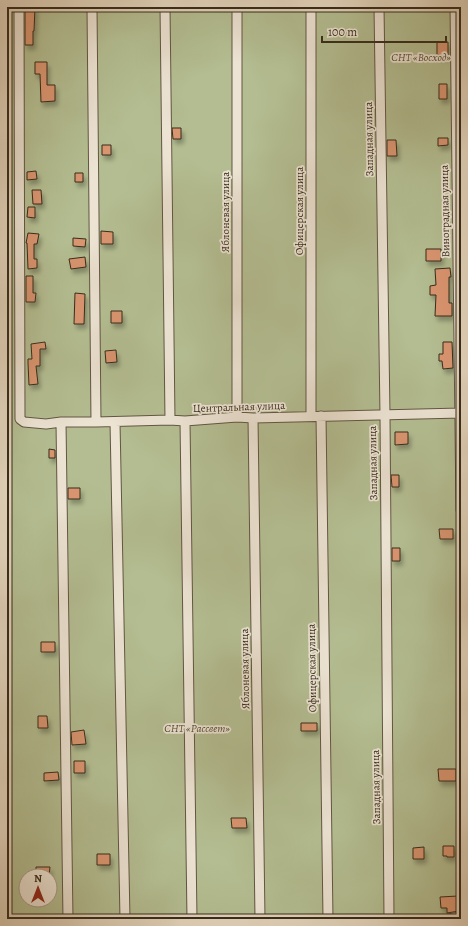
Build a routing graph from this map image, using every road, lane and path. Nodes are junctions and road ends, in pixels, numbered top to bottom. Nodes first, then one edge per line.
1 (19, 7) edge
2 (92, 7) edge
3 (165, 7) edge
4 (237, 7) edge
5 (311, 7) edge
6 (379, 7) edge
7 (455, 7) edge
8 (460, 413) edge
9 (385, 415) junction
10 (311, 416) junction
11 (320, 416) junction
12 (237, 417) junction
13 (253, 418) junction
14 (170, 420) junction
15 (185, 421) junction
16 (61, 422) junction
17 (96, 422) junction
18 (116, 422) junction
19 (461, 510) edge
20 (461, 917) edge
21 (68, 919) edge
22 (125, 919) edge
23 (192, 919) edge
24 (260, 919) edge
25 (328, 919) edge
26 (389, 919) edge
27 (448, 919) edge

1 - 16 street, Центральная улица
2 - 17 street
3 - 14 street
4 - 12 street, Яблоневая улица
5 - 10 street, Офицерская улица
6 - 9 street, Западная улица
7 - 8 street, Виноградная улица
8 - 9 street, Центральная улица
8 - 19 street, Виноградная улица
9 - 11 street, Центральная улица
9 - 26 street, Западная улица
10 - 11 street, Центральная улица
10 - 13 street, Центральная улица
11 - 25 street, Офицерская улица
12 - 13 street, Центральная улица
12 - 15 street, Центральная улица
13 - 24 street, Яблоневая улица
14 - 15 street, Центральная улица
14 - 18 street, Центральная улица
15 - 23 street
16 - 17 street, Центральная улица
16 - 21 street
17 - 18 street, Центральная улица
18 - 22 street
20 - 27 street

